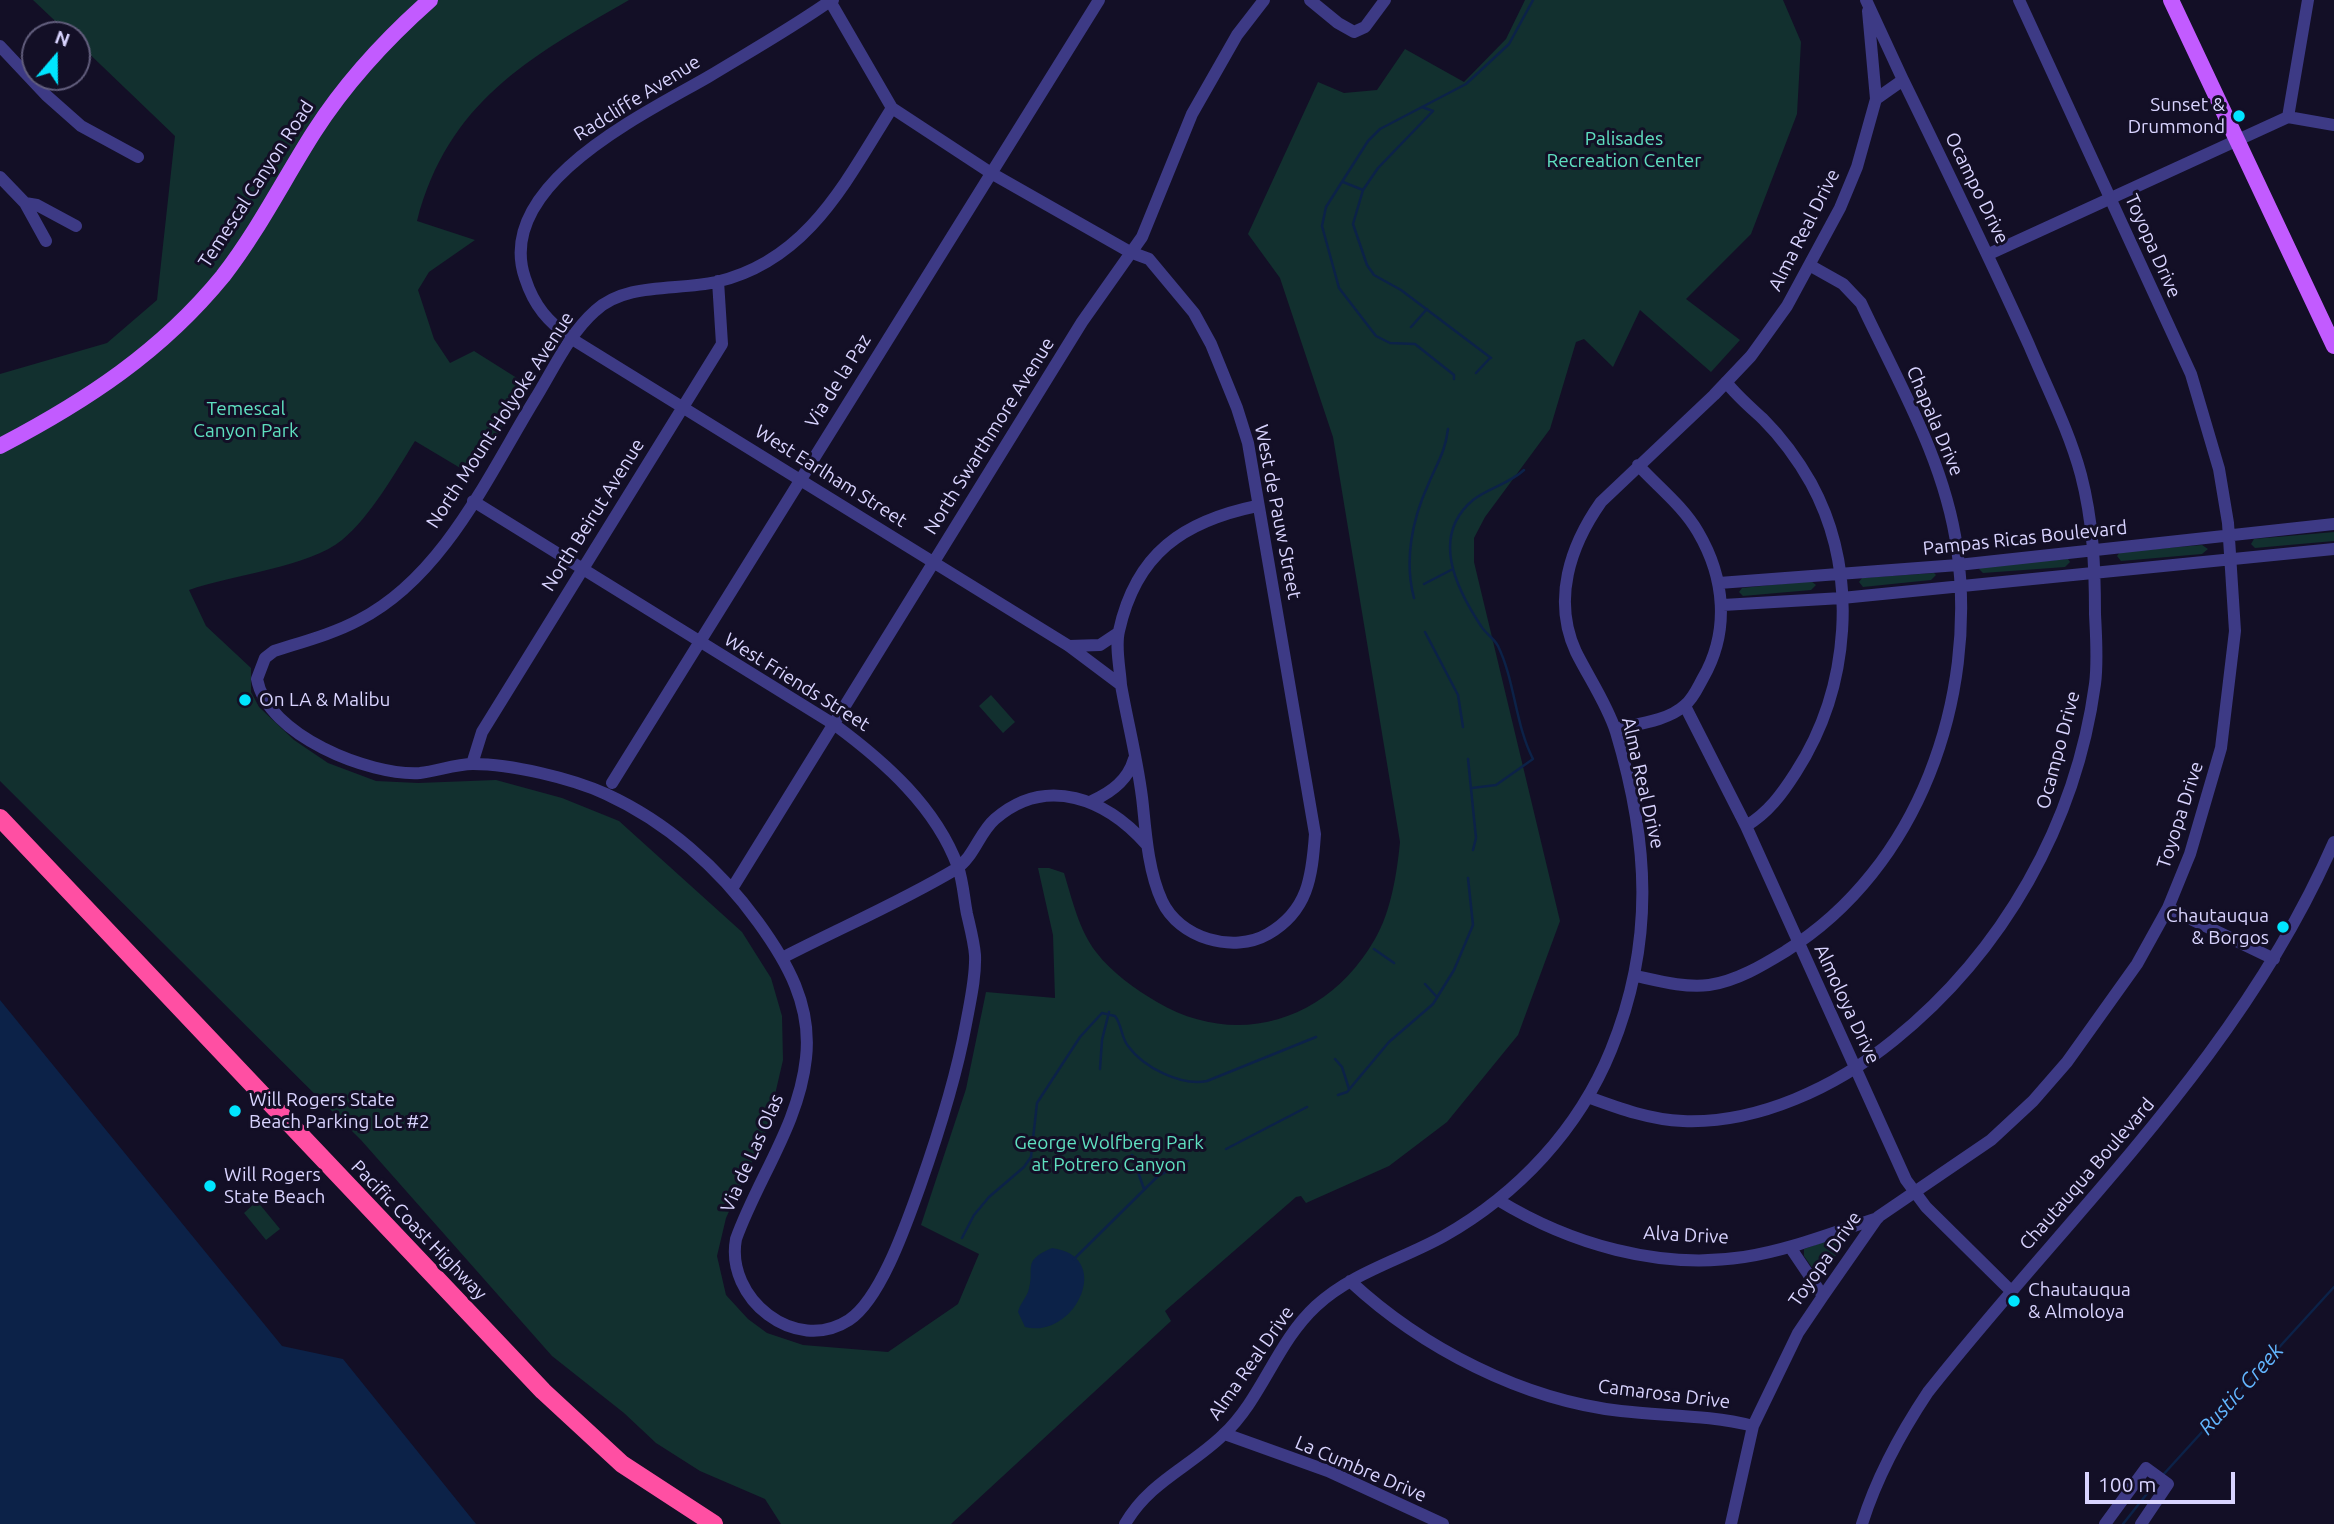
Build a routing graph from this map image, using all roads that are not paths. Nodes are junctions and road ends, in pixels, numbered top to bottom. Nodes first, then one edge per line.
1 (430, 0) edge
2 (831, 0) edge
3 (1099, 0) edge
4 (1264, 0) edge
5 (1310, 0) edge
6 (1385, 0) edge
7 (2019, 0) edge
8 (2171, 0) edge
9 (2308, 0) edge
10 (1867, 2) edge
11 (0, 46) edge
12 (1903, 80) junction
13 (1876, 99) junction
14 (891, 108) junction
15 (2288, 117) junction
16 (2334, 125) edge
17 (2234, 140) junction
18 (138, 156) dead end
19 (992, 173) junction
20 (0, 177) edge
21 (2111, 199) junction
22 (25, 204) junction
23 (76, 226) dead end
24 (1142, 237) junction
25 (46, 241) dead end
26 (1129, 252) junction
27 (1989, 254) junction
28 (1149, 259) junction
29 (1811, 266) junction
30 (718, 281) junction
31 (572, 339) junction
32 (2334, 346) edge
33 (1726, 382) junction
34 (684, 407) junction
35 (0, 446) edge
36 (1637, 465) junction
37 (800, 479) junction
38 (473, 501) junction
39 (1257, 506) junction
40 (2334, 524) edge
41 (2230, 537) junction
42 (2334, 549) edge
43 (2095, 551) junction
44 (2231, 561) junction
45 (933, 563) junction
46 (1958, 565) junction
47 (581, 569) junction
48 (2095, 573) junction
49 (1840, 575) junction
50 (1720, 583) junction
51 (1960, 586) junction
52 (1842, 598) junction
53 (1723, 604) junction
54 (1118, 633) junction
55 (701, 643) junction
56 (1069, 646) junction
57 (1121, 685) junction
58 (265, 702) joint
59 (1685, 706) junction
60 (835, 725) junction
61 (1615, 729) junction
62 (1135, 758) junction
63 (472, 764) junction
64 (612, 783) dead end
65 (1096, 800) junction
66 (0, 818) edge
67 (1745, 826) junction
68 (2334, 842) edge
69 (1148, 845) junction
70 (958, 867) junction
71 (733, 887) junction
72 (2168, 908) junction
73 (1798, 943) junction
74 (784, 957) junction
75 (2274, 959) junction
76 (1636, 976) junction
77 (1855, 1069) junction
78 (1588, 1097) junction
79 (1915, 1195) junction
80 (1498, 1200) junction
81 (1878, 1217) junction
82 (1790, 1247) junction
83 (1350, 1281) junction
84 (2011, 1291) junction
85 (1822, 1296) junction
86 (787, 1326) joint
87 (1753, 1426) junction
88 (1225, 1434) junction
89 (714, 1524) edge
90 (1125, 1524) edge
91 (1443, 1524) edge
92 (1731, 1524) edge
93 (1862, 1524) edge
94 (2105, 1524) edge
95 (2141, 1524) edge

1 - 35 main road, Temescal Canyon Road
2 - 14 street
2 - 31 street, Radcliffe Avenue
3 - 19 street, Via de la Paz
4 - 24 street, North Swarthmore Avenue
5 - 6 street
7 - 21 street, Toyopa Drive
8 - 17 main road
9 - 15 street
10 - 12 street
10 - 13 street
11 - 18 street
12 - 13 street
12 - 27 street, Ocampo Drive
13 - 29 street, Alma Real Drive
14 - 19 street
14 - 30 street, North Mount Holyoke Avenue
15 - 16 street
15 - 17 street
17 - 21 street
17 - 32 main road
19 - 26 street
19 - 37 street, Via de la Paz
20 - 22 street
21 - 27 street
21 - 41 street, Toyopa Drive
22 - 23 street
22 - 25 street
24 - 26 street, North Swarthmore Avenue
24 - 28 street
26 - 28 street
26 - 45 street, North Swarthmore Avenue
27 - 43 street, Ocampo Drive
28 - 39 street, West de Pauw Street
29 - 33 street, Alma Real Drive
29 - 46 street, Chapala Drive
30 - 31 street, North Mount Holyoke Avenue
30 - 34 street, North Beirut Avenue
31 - 34 street, West Earlham Street
31 - 38 street, North Mount Holyoke Avenue
33 - 36 street, Alma Real Drive
33 - 49 street
34 - 37 street, West Earlham Street
34 - 47 street, North Beirut Avenue
36 - 50 street
36 - 61 street, Alma Real Drive
37 - 45 street, West Earlham Street
37 - 55 street, Via de la Paz
38 - 47 street, West Friends Street
38 - 58 street, North Mount Holyoke Avenue
39 - 54 street
39 - 69 street, West de Pauw Street
40 - 41 street, Pampas Ricas Boulevard
41 - 43 street, Pampas Ricas Boulevard
41 - 44 street, Toyopa Drive
42 - 44 street
43 - 46 street, Pampas Ricas Boulevard
43 - 48 street, Ocampo Drive
44 - 48 street
44 - 72 street, Toyopa Drive
45 - 56 street, West Earlham Street
45 - 60 street, North Swarthmore Avenue
46 - 49 street, Pampas Ricas Boulevard
46 - 51 street, Chapala Drive
47 - 55 street, West Friends Street
47 - 63 street, North Beirut Avenue
48 - 51 street
48 - 77 street, Ocampo Drive
49 - 50 street, Pampas Ricas Boulevard
49 - 52 street
50 - 53 street
51 - 52 street
51 - 73 street, Chapala Drive
52 - 53 street
52 - 67 street
53 - 59 street
54 - 56 street
54 - 57 street
55 - 60 street, West Friends Street
55 - 64 street, Via de la Paz
56 - 57 street, West Earlham Street
57 - 62 street
58 - 63 street, Via de Las Olas
59 - 61 street
59 - 67 street, Almoloya Drive
60 - 70 street, West Friends Street
60 - 71 street, North Swarthmore Avenue
61 - 76 street, Alma Real Drive
62 - 65 street
62 - 69 street
63 - 71 street, Via de Las Olas
65 - 69 street
65 - 70 street
66 - 89 highway, Pacific Coast Highway
67 - 73 street, Almoloya Drive
68 - 75 street, Chautauqua Boulevard
70 - 74 street
70 - 86 street, West Friends Street
71 - 74 street, Via de Las Olas
72 - 75 street
72 - 79 street, Toyopa Drive
73 - 76 street, Chapala Drive
73 - 77 street, Almoloya Drive
74 - 86 street, Via de Las Olas
75 - 84 street, Chautauqua Boulevard
76 - 78 street, Alma Real Drive
77 - 78 street, Ocampo Drive
77 - 79 street, Almoloya Drive
78 - 80 street, Alma Real Drive
79 - 81 street, Toyopa Drive
79 - 84 street, Almoloya Drive
80 - 82 street, Alva Drive
80 - 83 street, Alma Real Drive
81 - 82 street, Alva Drive
81 - 85 street, Toyopa Drive
82 - 85 street
83 - 87 street, Camarosa Drive
83 - 88 street, Alma Real Drive
84 - 93 street, Chautauqua Boulevard
85 - 87 street, Toyopa Drive
87 - 92 street, Toyopa Drive
88 - 90 street, Alma Real Drive
88 - 91 street, La Cumbre Drive
94 - 95 street

